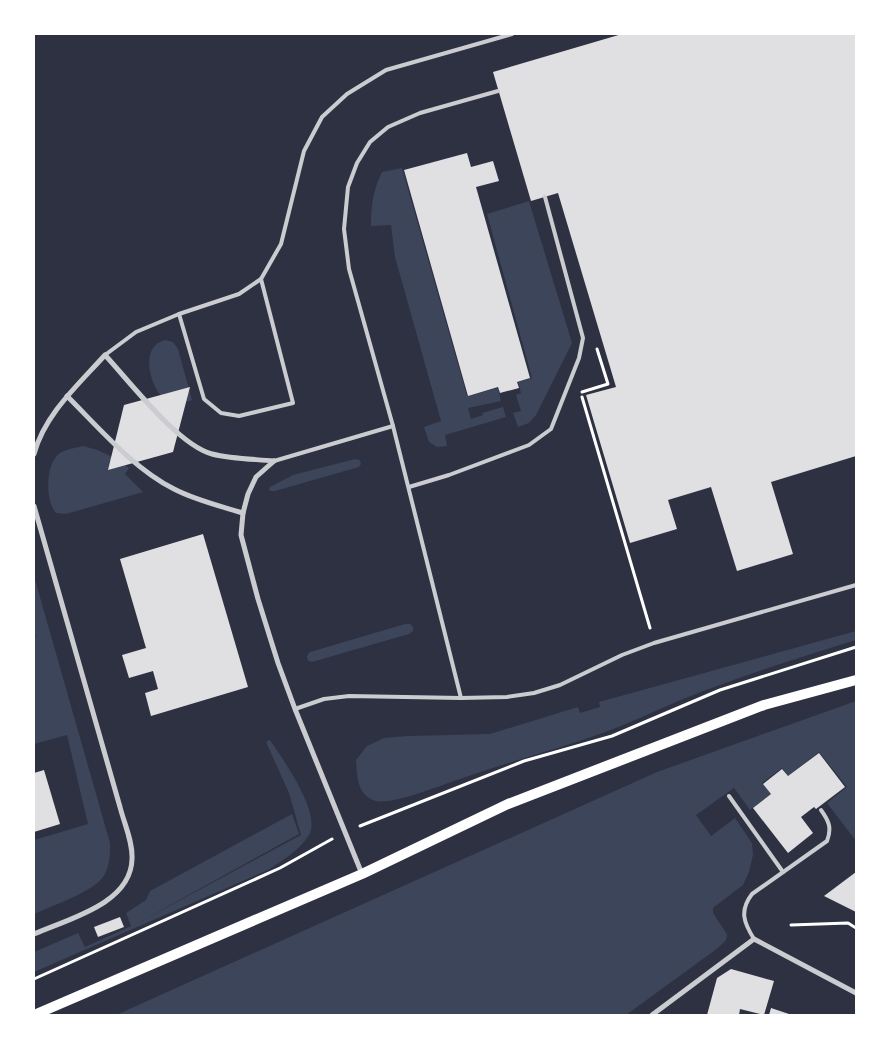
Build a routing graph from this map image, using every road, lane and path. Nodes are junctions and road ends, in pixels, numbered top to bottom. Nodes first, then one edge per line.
1 (512, 34) edge
2 (498, 91) dead end
3 (545, 197) dead end
4 (261, 279) junction
5 (179, 314) junction
6 (597, 346) dead end
7 (105, 355) junction
8 (67, 396) junction
9 (394, 426) junction
10 (34, 454) edge
11 (274, 461) junction
12 (409, 487) junction
13 (34, 506) edge
14 (243, 513) junction
15 (856, 585) edge
16 (654, 643) junction
17 (856, 647) edge
18 (856, 680) edge
19 (461, 698) junction
20 (294, 709) junction
21 (729, 796) dead end
22 (821, 810) dead end
23 (346, 832) junction
24 (783, 872) junction
25 (362, 874) junction
26 (791, 925) dead end
27 (856, 928) edge
28 (34, 934) edge
29 (754, 939) junction
30 (34, 979) edge
31 (856, 993) edge
32 (34, 1015) edge
33 (652, 1015) edge

1 - 4 lane
2 - 9 lane
3 - 12 lane
4 - 5 lane
4 - 5 lane
5 - 7 lane
6 - 16 path
7 - 8 street
7 - 11 street
8 - 10 street
8 - 14 street
9 - 11 lane
9 - 12 lane
11 - 14 street
12 - 19 lane
13 - 28 street
14 - 20 street
15 - 16 lane
16 - 19 lane
17 - 23 path
18 - 25 main road
19 - 20 lane
20 - 23 street
21 - 24 lane
22 - 24 lane
23 - 25 street
23 - 30 path
24 - 29 lane
25 - 32 main road
26 - 27 path
29 - 31 street
29 - 33 street

